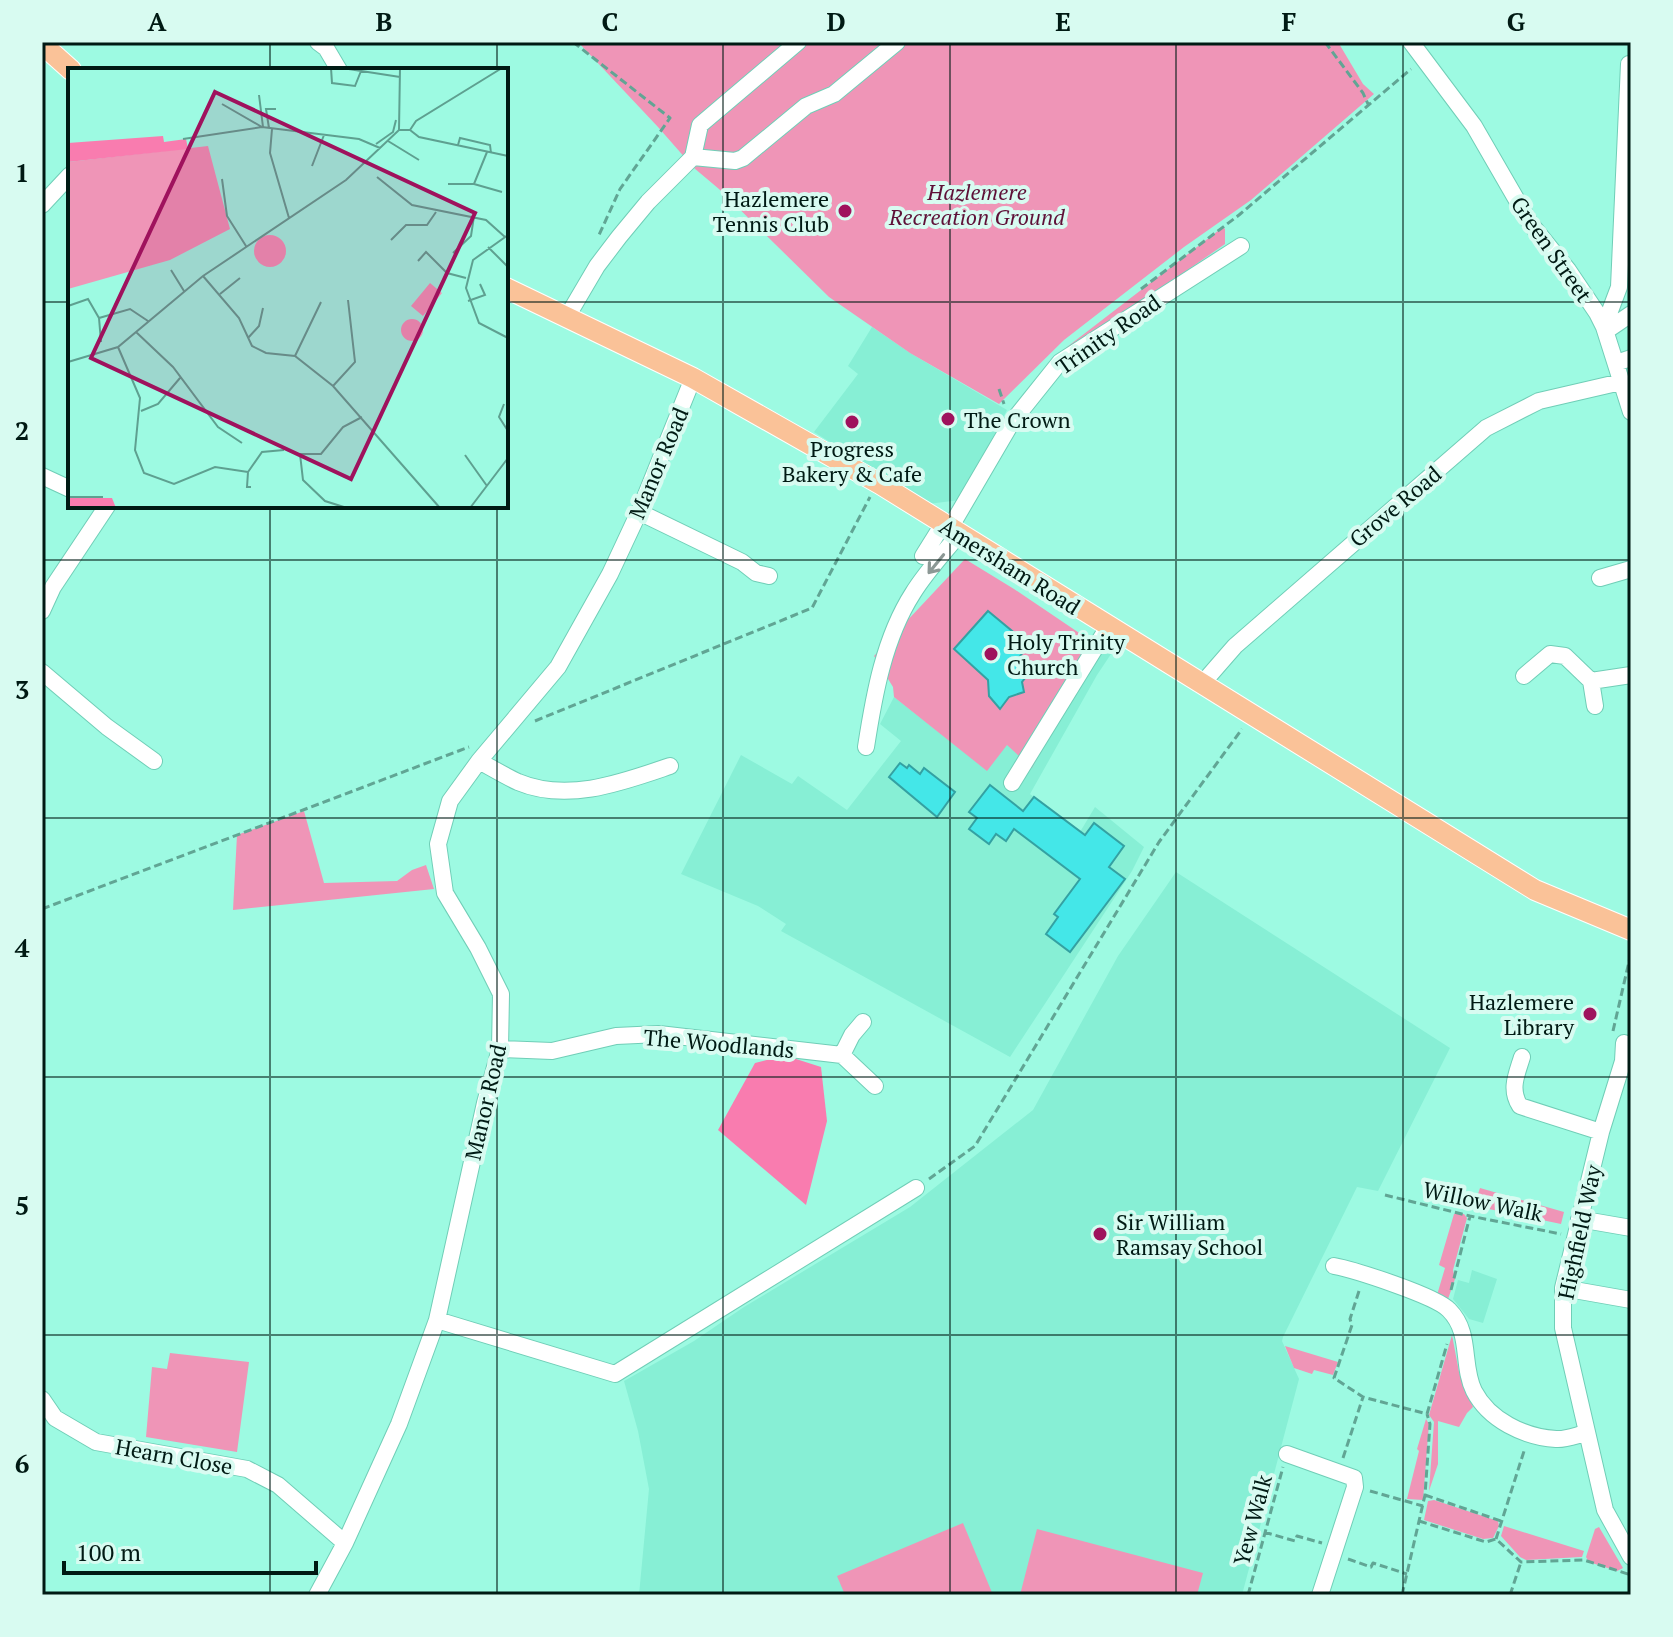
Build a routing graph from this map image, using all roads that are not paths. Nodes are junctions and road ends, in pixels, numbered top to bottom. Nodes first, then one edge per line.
1 (318, 42) edge
2 (798, 42) edge
3 (897, 42) edge
4 (1411, 42) edge
5 (42, 44) edge
6 (69, 68) edge
7 (338, 68) edge
8 (1629, 70) edge
9 (693, 157) junction
10 (68, 177) edge
11 (42, 205) edge
12 (1241, 246) dead end
13 (508, 289) edge
14 (1631, 314) edge
15 (567, 317) junction
16 (1605, 329) junction
17 (1623, 360) edge
18 (693, 378) junction
19 (1621, 382) junction
20 (1631, 412) edge
21 (42, 476) edge
22 (68, 488) edge
23 (104, 508) edge
24 (639, 512) junction
25 (951, 529) junction
26 (923, 556) dead end
27 (1631, 569) edge
28 (769, 576) dead end
29 (1600, 578) dead end
30 (42, 611) edge
31 (1108, 627) junction
32 (42, 672) edge
33 (1631, 675) edge
34 (1524, 676) dead end
35 (1591, 681) junction
36 (1201, 685) junction
37 (1595, 706) dead end
38 (866, 747) dead end
39 (154, 761) dead end
40 (479, 761) junction
41 (670, 766) dead end
42 (1012, 783) dead end
43 (1631, 930) edge
44 (863, 1022) dead end
45 (1624, 1043) road end
46 (500, 1049) junction
47 (842, 1055) junction
48 (1522, 1057) dead end
49 (875, 1086) dead end
50 (1601, 1132) junction
51 (916, 1188) road end
52 (1579, 1219) junction
53 (1631, 1228) edge
54 (1334, 1266) dead end
55 (1563, 1288) junction
56 (1631, 1300) edge
57 (437, 1320) junction
58 (42, 1399) edge
59 (1586, 1433) junction
60 (1287, 1454) road end
61 (345, 1543) junction
62 (1631, 1557) edge
63 (317, 1595) edge
64 (1320, 1595) edge

1 - 7 street
2 - 9 street
3 - 9 street
4 - 16 street, Green Street
5 - 6 main road
8 - 16 street
9 - 15 street
10 - 11 street
12 - 25 street, Trinity Road
13 - 15 main road, Amersham Road
14 - 16 street
15 - 18 main road, Amersham Road
16 - 17 street, Green Street
17 - 19 street, Green Street
18 - 24 street, Manor Road
18 - 25 main road, Amersham Road
19 - 20 street, Green Street
19 - 36 street, Grove Road
21 - 22 street
23 - 30 street
24 - 28 street
24 - 40 street, Manor Road
25 - 26 street
25 - 31 main road, Amersham Road
25 -> 38 street
27 - 29 street
31 - 36 main road, Amersham Road
31 - 42 street
32 - 39 street
33 - 35 street
34 - 35 street
35 - 37 street
36 - 43 main road, Amersham Road
40 - 41 street
40 - 46 street, Manor Road
44 - 47 street
45 - 50 street, Highfield Way
46 - 47 street, The Woodlands
46 - 57 street, Manor Road
47 - 49 street
48 - 50 street
50 - 52 street, Highfield Way
51 - 57 street
52 - 53 street
52 - 55 street, Highfield Way
54 - 59 street
55 - 56 street
55 - 59 street, Highfield Way
57 - 61 street, Manor Road
58 - 61 street, Hearn Close
59 - 62 street, Highfield Way
60 - 64 street
61 - 63 street, Manor Road

